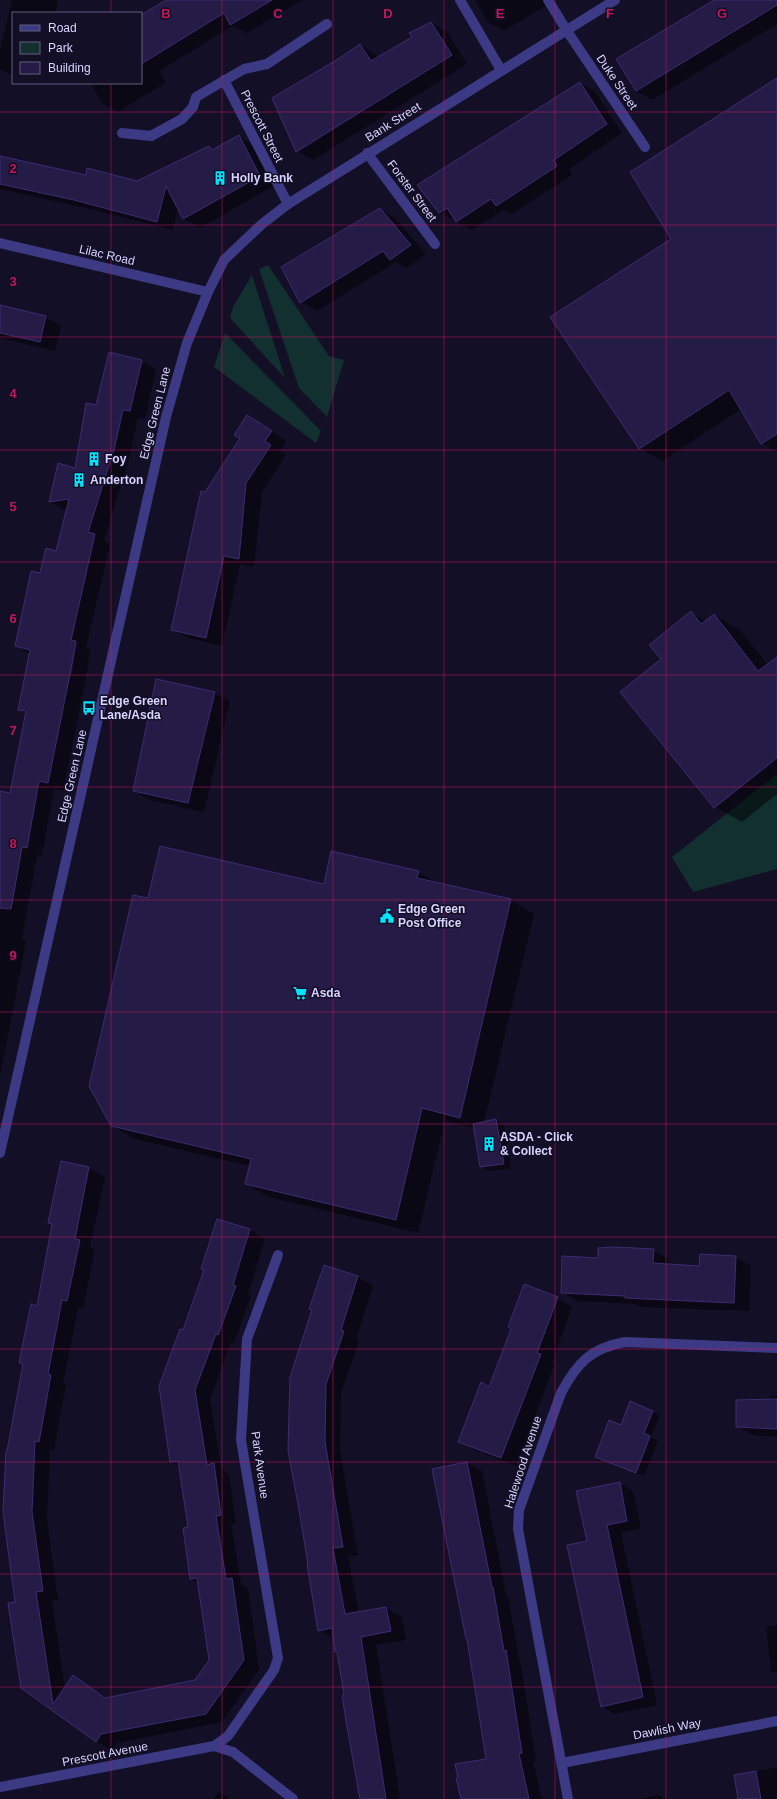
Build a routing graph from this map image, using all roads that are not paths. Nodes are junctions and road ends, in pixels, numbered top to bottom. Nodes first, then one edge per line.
1 (460, 0) edge
2 (548, 0) edge
3 (615, 0) edge
4 (327, 24) dead end
5 (567, 31) junction
6 (501, 70) junction
7 (224, 80) junction
8 (122, 133) dead end
9 (645, 147) dead end
10 (367, 154) junction
11 (288, 204) junction
12 (0, 243) edge
13 (435, 244) dead end
14 (208, 292) junction
15 (0, 1153) edge
16 (278, 1255) dead end
17 (777, 1348) edge
18 (278, 1658) joint
19 (777, 1721) edge
20 (214, 1746) junction
21 (562, 1763) junction
22 (0, 1787) edge
23 (293, 1799) edge
24 (568, 1799) edge

1 - 6 street
2 - 5 street, Duke Street
3 - 5 street, Bank Street
4 - 7 street
5 - 6 street, Bank Street
5 - 9 street, Duke Street
6 - 10 street, Bank Street
7 - 8 street
7 - 11 street, Prescott Street
10 - 11 street, Bank Street
10 - 13 street, Forster Street
11 - 14 street, Bank Street
12 - 14 street, Lilac Road
14 - 15 street, Edge Green Lane
16 - 18 street, Park Avenue
17 - 21 street, Halewood Avenue
18 - 20 street, Prescott Avenue
19 - 21 street, Dawlish Way
20 - 22 street, Prescott Avenue
20 - 23 street, Prescott Avenue
21 - 24 street, Halewood Avenue

